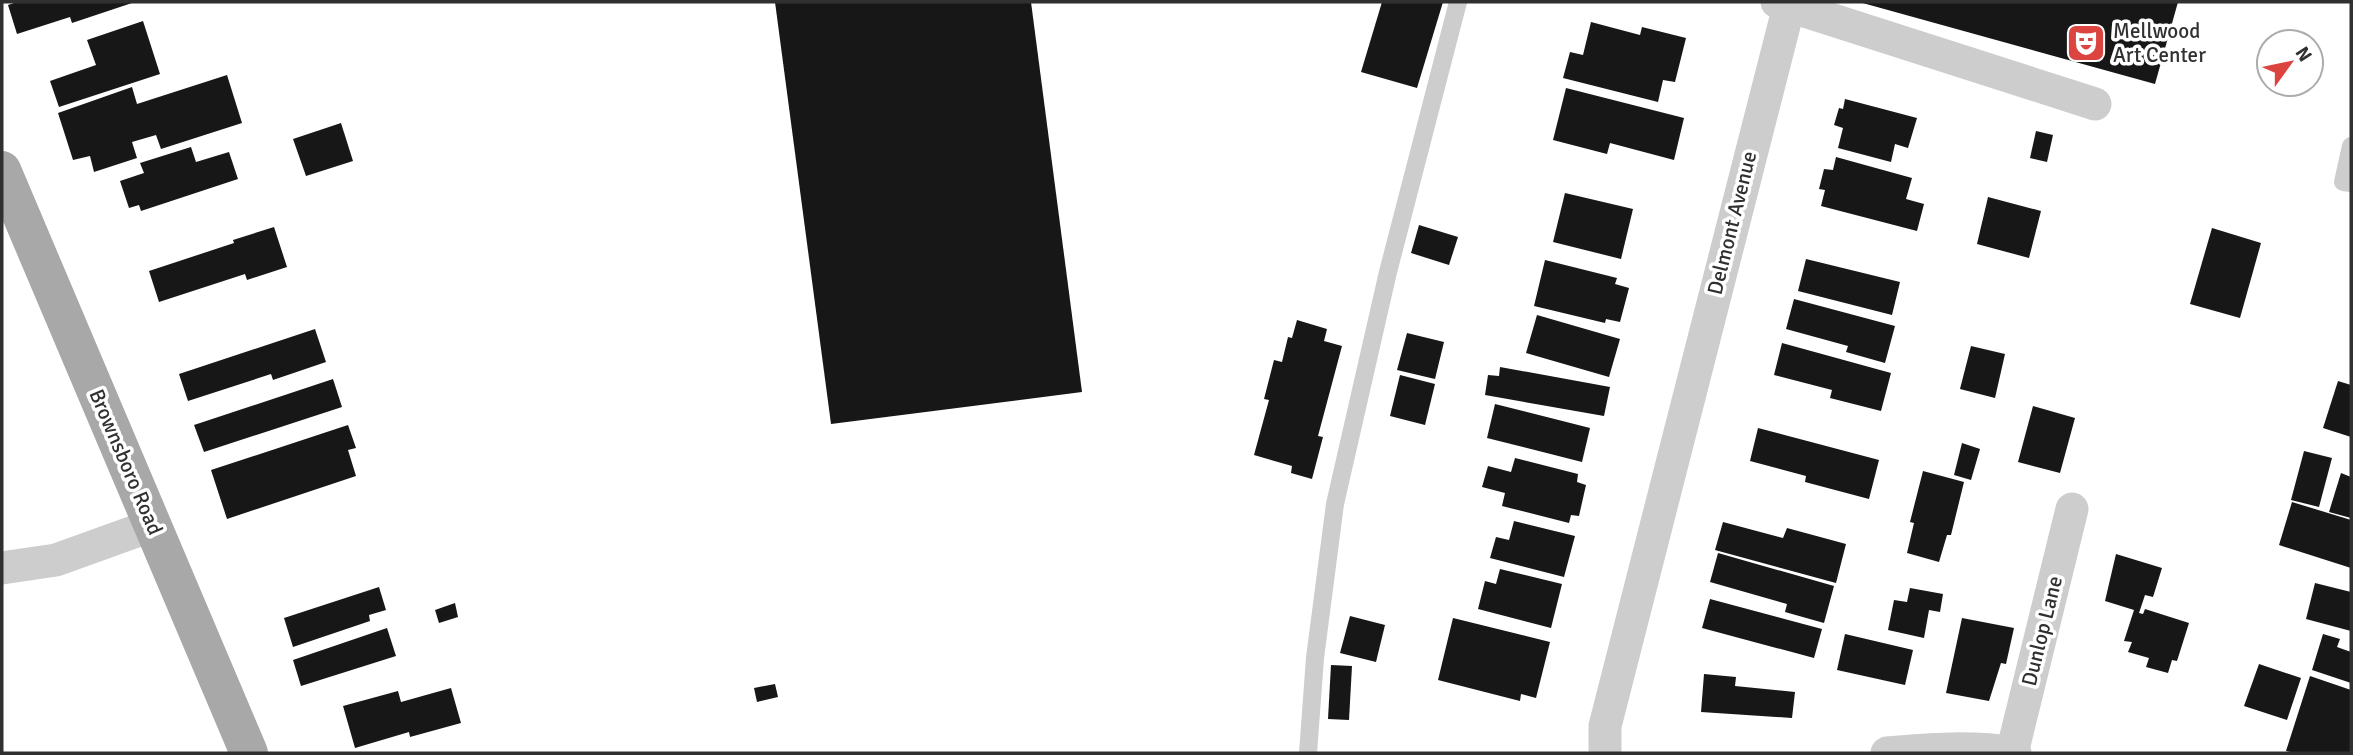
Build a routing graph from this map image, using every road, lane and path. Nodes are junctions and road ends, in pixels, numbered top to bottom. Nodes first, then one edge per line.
1 (1458, 2) edge
2 (1783, 4) edge
3 (2095, 104) dead end
4 (2351, 146) edge
5 (2, 170) edge
6 (2351, 183) edge
7 (2072, 509) dead end
8 (153, 525) junction
9 (2, 568) edge
10 (249, 753) edge
11 (1308, 753) edge
12 (1605, 753) edge
13 (1886, 753) edge
14 (2014, 753) edge

1 - 11 lane
2 - 3 street, Delmont Avenue
2 - 12 street, Delmont Avenue
4 - 6 lane
5 - 8 main road, Brownsboro Road
7 - 14 street, Dunlop Lane
8 - 9 street
8 - 10 main road, Brownsboro Road
13 - 14 street

